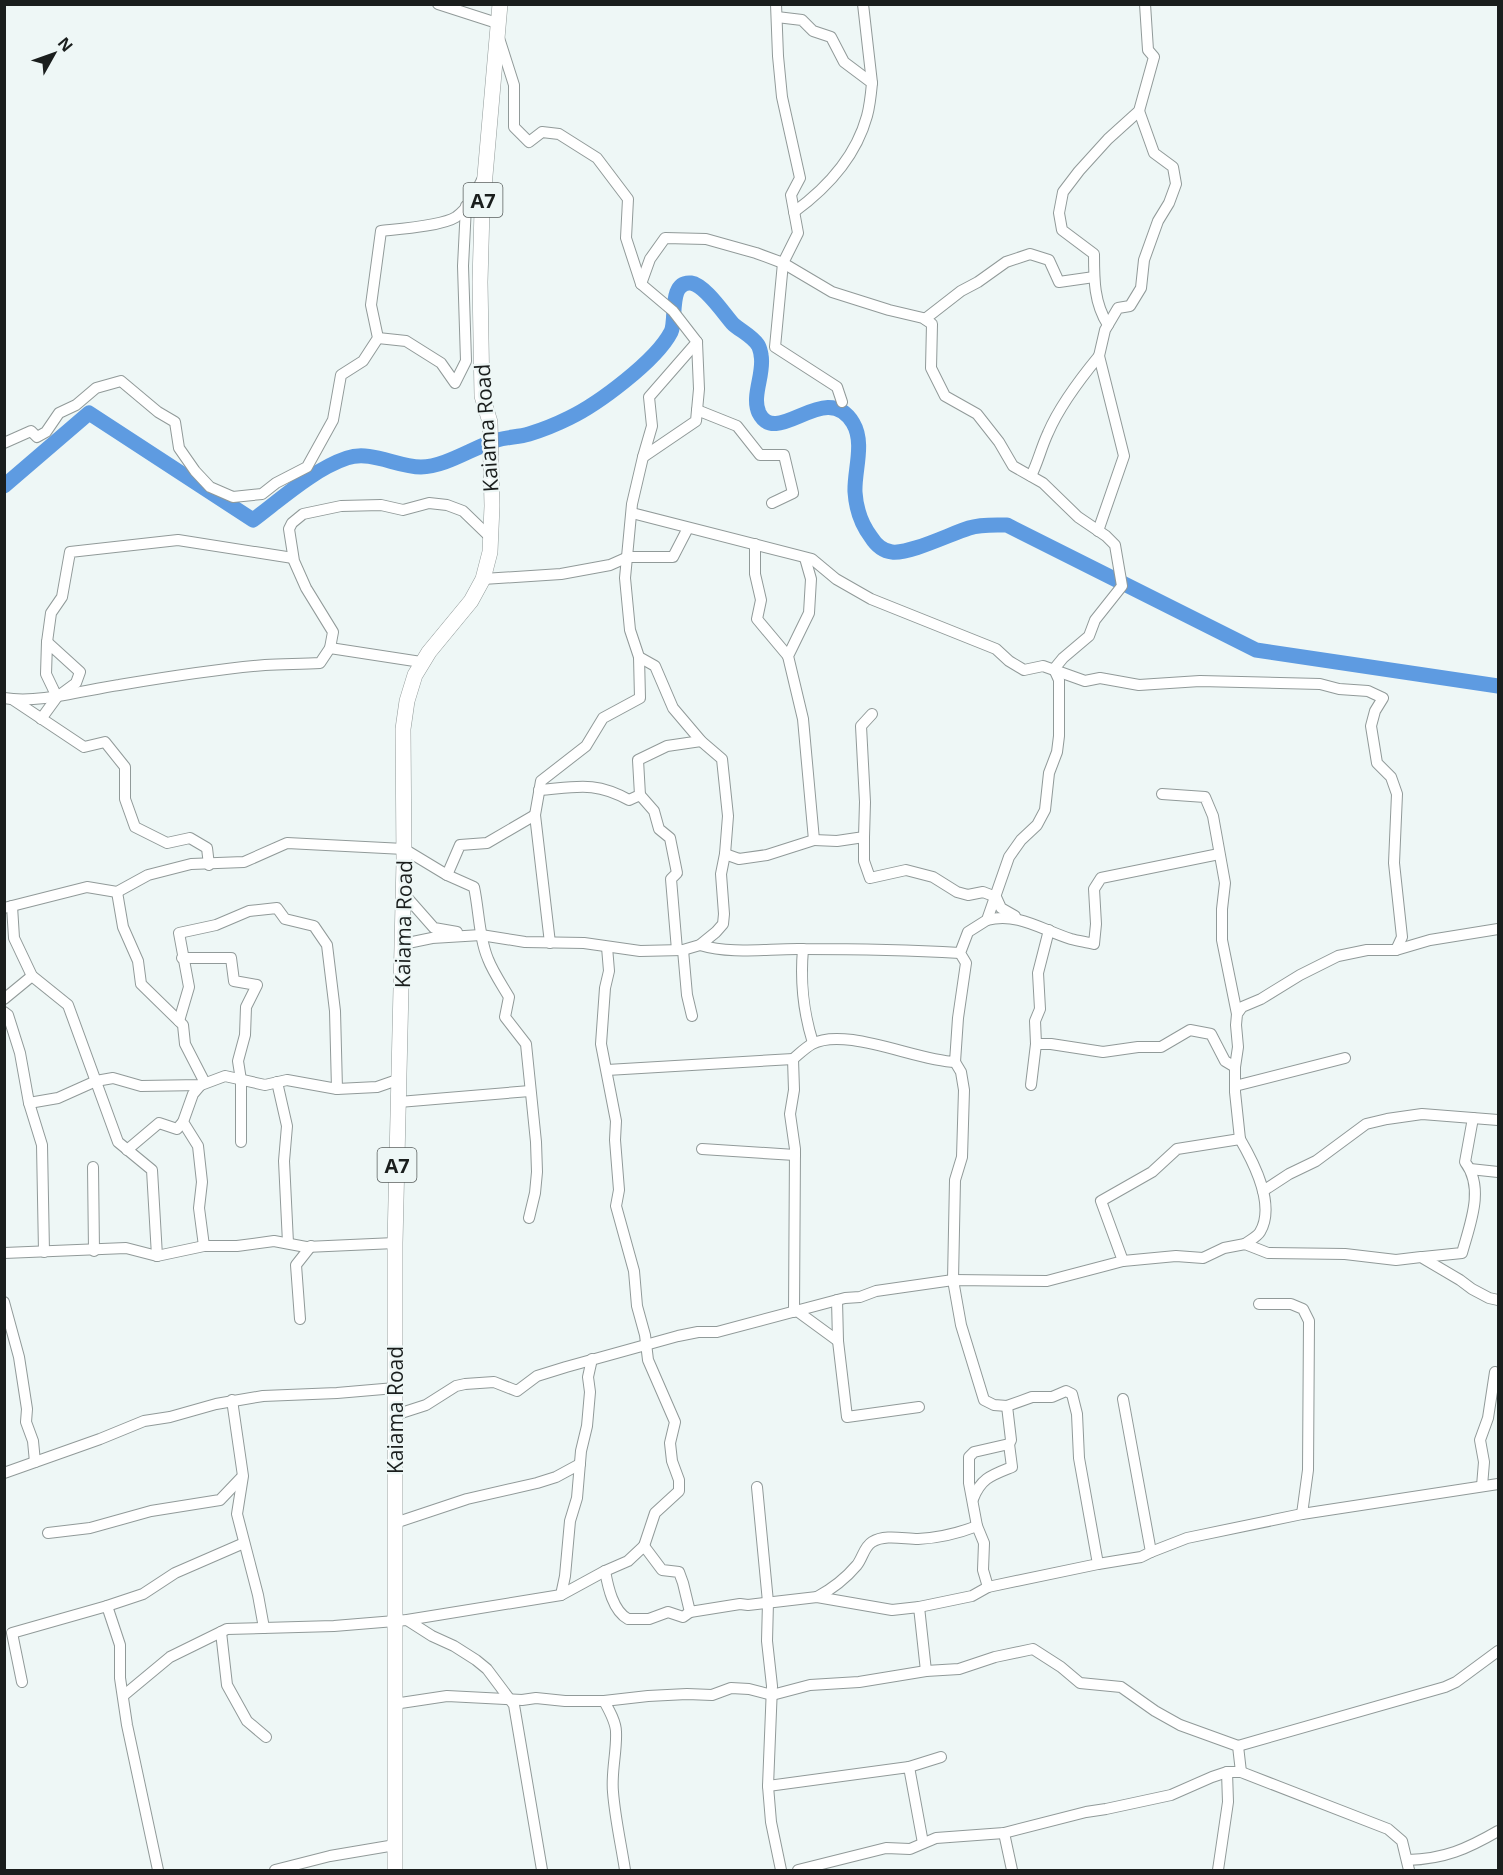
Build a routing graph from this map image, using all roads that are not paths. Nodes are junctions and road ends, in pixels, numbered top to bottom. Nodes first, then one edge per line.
1 (438, 4) edge
2 (500, 4) edge
3 (776, 4) edge
4 (863, 4) edge
5 (1145, 4) edge
6 (777, 17) junction
7 (499, 30) junction
8 (872, 83) junction
9 (1139, 111) junction
10 (486, 173) junction
11 (466, 206) junction
12 (794, 212) junction
13 (783, 263) junction
14 (1094, 277) junction
15 (641, 284) junction
16 (925, 319) junction
17 (1108, 325) junction
18 (378, 338) junction
19 (697, 342) junction
20 (1099, 356) junction
21 (842, 402) dead end
22 (697, 410) junction
23 (4, 443) edge
24 (643, 457) junction
25 (1031, 476) junction
26 (772, 503) dead end
27 (632, 513) junction
28 (688, 528) junction
29 (1098, 531) junction
30 (492, 539) junction
31 (755, 544) junction
32 (628, 557) junction
33 (293, 558) junction
34 (806, 558) junction
35 (483, 579) junction
36 (47, 642) junction
37 (330, 648) junction
38 (788, 656) junction
39 (639, 657) junction
40 (421, 663) junction
41 (1054, 669) junction
42 (57, 697) junction
43 (8, 699) edge
44 (872, 714) dead end
45 (41, 719) junction
46 (701, 741) junction
47 (539, 790) junction
48 (1162, 794) dead end
49 (640, 795) junction
50 (535, 815) junction
51 (864, 837) junction
52 (814, 840) junction
53 (404, 849) junction
54 (725, 854) junction
55 (1219, 854) junction
56 (209, 865) junction
57 (447, 875) junction
58 (117, 892) junction
59 (404, 894) junction
60 (996, 897) junction
61 (8, 907) edge
62 (1018, 918) junction
63 (987, 920) junction
64 (1049, 930) junction
65 (1498, 930) edge
66 (481, 936) junction
67 (550, 943) junction
68 (403, 944) junction
69 (700, 945) junction
70 (607, 947) junction
71 (803, 949) junction
72 (680, 950) junction
73 (1396, 950) junction
74 (960, 953) junction
75 (182, 958) junction
76 (32, 976) junction
77 (4, 999) edge
78 (4, 1012) edge
79 (1238, 1014) junction
80 (692, 1016) dead end
81 (179, 1021) junction
82 (813, 1043) junction
83 (1036, 1044) junction
84 (1345, 1058) dead end
85 (793, 1059) junction
86 (955, 1062) junction
87 (1235, 1067) junction
88 (607, 1070) junction
89 (399, 1079) junction
90 (241, 1080) junction
91 (96, 1081) junction
92 (277, 1082) junction
93 (201, 1085) junction
94 (1031, 1085) dead end
95 (1235, 1086) junction
96 (337, 1089) junction
97 (530, 1092) junction
98 (399, 1102) junction
99 (29, 1103) junction
100 (1473, 1118) junction
101 (1498, 1120) edge
102 (183, 1122) junction
103 (1240, 1139) junction
104 (241, 1142) dead end
105 (702, 1149) dead end
106 (127, 1150) junction
107 (795, 1155) junction
108 (93, 1167) dead end
109 (1470, 1169) junction
110 (1498, 1172) edge
111 (1263, 1191) junction
112 (529, 1218) dead end
113 (288, 1243) junction
114 (395, 1243) junction
115 (1245, 1244) junction
116 (204, 1246) junction
117 (311, 1246) junction
118 (94, 1251) junction
119 (44, 1252) junction
120 (4, 1253) edge
121 (157, 1256) junction
122 (1421, 1257) junction
123 (1123, 1261) junction
124 (953, 1280) junction
125 (837, 1300) junction
126 (1498, 1300) edge
127 (4, 1302) edge
128 (1259, 1304) dead end
129 (795, 1311) junction
130 (300, 1319) dead end
131 (838, 1341) junction
132 (646, 1346) junction
133 (592, 1359) junction
134 (566, 1367) junction
135 (1495, 1372) dead end
136 (589, 1384) junction
137 (395, 1388) junction
138 (1123, 1399) dead end
139 (232, 1400) junction
140 (1007, 1406) junction
141 (919, 1407) dead end
142 (395, 1415) junction
143 (1009, 1444) junction
144 (35, 1462) junction
145 (580, 1464) junction
146 (4, 1473) edge
147 (243, 1476) junction
148 (1498, 1484) edge
149 (1482, 1486) junction
150 (757, 1487) dead end
151 (974, 1499) junction
152 (220, 1500) junction
153 (237, 1514) junction
154 (1302, 1514) junction
155 (395, 1523) junction
156 (977, 1526) junction
157 (48, 1533) dead end
158 (244, 1544) junction
159 (644, 1546) junction
160 (1151, 1552) junction
161 (1098, 1564) junction
162 (605, 1571) junction
163 (988, 1587) junction
164 (561, 1595) junction
165 (817, 1597) junction
166 (768, 1602) junction
167 (107, 1606) junction
168 (919, 1607) junction
169 (690, 1612) junction
170 (400, 1621) junction
171 (264, 1628) junction
172 (221, 1632) junction
173 (1498, 1651) edge
174 (926, 1671) junction
175 (22, 1682) dead end
176 (772, 1695) junction
177 (123, 1696) junction
178 (510, 1699) junction
179 (604, 1701) junction
180 (394, 1704) junction
181 (266, 1737) dead end
182 (1238, 1746) junction
183 (941, 1757) dead end
184 (909, 1767) junction
185 (1227, 1772) junction
186 (1240, 1772) junction
187 (768, 1786) junction
188 (1498, 1831) edge
189 (1004, 1833) junction
190 (924, 1842) junction
191 (394, 1845) junction
192 (1408, 1865) edge
193 (158, 1870) edge
194 (275, 1870) edge
195 (395, 1870) edge
196 (542, 1870) edge
197 (625, 1870) edge
198 (781, 1870) edge
199 (798, 1870) edge
200 (1012, 1870) edge
201 (1218, 1870) edge

1 - 7 street
2 - 7 highway, Kaiama Road / A7
3 - 6 street
4 - 8 street
5 - 9 street
6 - 8 street
6 - 12 street
7 - 10 highway, Kaiama Road / A7
7 - 15 street
8 - 12 street
9 - 14 street
9 - 17 street
10 - 11 street
10 - 30 highway, Kaiama Road / A7
11 - 18 street
11 - 18 street
12 - 13 street
13 - 15 street
13 - 16 street
13 - 21 street
14 - 16 street
14 - 17 street
15 - 19 street
16 - 25 street
17 - 20 street
18 - 23 street
19 - 22 street
19 - 24 street
20 - 25 street
20 - 29 street
22 - 24 street
22 - 26 street
24 - 27 street
25 - 29 street
27 - 28 street
27 - 32 street
28 - 31 street
28 - 32 street
29 - 41 street
30 - 33 street
30 - 35 highway, Kaiama Road / A7
31 - 34 street
31 - 38 street
32 - 35 street
32 - 39 street
33 - 36 street
33 - 37 street
34 - 38 street
34 - 41 street
35 - 40 highway, Kaiama Road / A7
36 - 42 street
36 - 42 street
37 - 40 street
37 - 42 street
38 - 52 street
39 - 46 street
39 - 47 street
40 - 53 highway, Kaiama Road / A7
41 - 60 street
41 - 73 street
42 - 43 street
42 - 45 street
43 - 45 street
44 - 51 street
45 - 56 street
46 - 49 street
46 - 54 street
47 - 49 street
47 - 50 street
48 - 55 street
49 - 72 street
50 - 57 street
50 - 67 street
51 - 52 street
51 - 60 street
52 - 54 street
53 - 56 street
53 - 57 street
53 - 59 highway, Kaiama Road / A7
54 - 69 street
55 - 64 street
55 - 79 street
56 - 58 street
57 - 66 street
58 - 61 street
58 - 81 street
59 - 66 street
59 - 68 highway, Kaiama Road / A7
60 - 62 street
60 - 63 street
61 - 76 street
62 - 63 street
62 - 64 street
63 - 74 street
64 - 83 street
65 - 73 street
66 - 67 street
66 - 68 street
66 - 97 street
67 - 70 street
68 - 89 highway, Kaiama Road / A7
69 - 71 street
69 - 72 street
70 - 72 street
70 - 88 street
71 - 74 street
71 - 82 street
72 - 80 street
73 - 79 street
74 - 86 street
75 - 81 street
75 - 90 street
75 - 96 street
76 - 77 street
76 - 91 street
78 - 99 street
79 - 87 street
81 - 93 street
82 - 85 street
82 - 86 street
83 - 87 street
83 - 94 street
84 - 95 street
85 - 88 street
85 - 107 street
86 - 124 street
87 - 95 street
88 - 132 street
89 - 96 street
89 - 98 highway, Kaiama Road / A7
90 - 92 street
90 - 93 street
90 - 104 street
91 - 93 street
91 - 99 street
91 - 106 street
92 - 96 street
92 - 113 street
93 - 102 street
95 - 103 street
97 - 98 street
97 - 112 street
98 - 114 highway, Kaiama Road / A7
99 - 119 street
100 - 101 street
100 - 109 street
100 - 111 street
102 - 106 street
102 - 116 street
103 - 111 street
103 - 123 street
105 - 107 street
106 - 121 street
107 - 129 street
108 - 118 street
109 - 110 street
109 - 122 street
111 - 115 street
113 - 116 street
113 - 117 street
114 - 117 street
114 - 137 highway, Kaiama Road / A7
115 - 122 street
115 - 123 street
116 - 121 street
117 - 130 street
118 - 119 street
118 - 121 street
119 - 120 street
122 - 126 street
123 - 124 street
124 - 125 street
124 - 140 street
125 - 129 street
125 - 131 street
127 - 144 street
128 - 154 street
129 - 131 street
129 - 132 street
131 - 141 street
132 - 133 street
132 - 159 street
133 - 134 street
133 - 136 street
134 - 136 street
134 - 142 street
135 - 149 street
136 - 145 street
137 - 139 street
137 - 142 highway, Kaiama Road / A7
138 - 160 street
139 - 144 street
139 - 147 street
140 - 143 street
140 - 161 street
142 - 155 highway, Kaiama Road / A7
143 - 151 street
143 - 151 street
144 - 146 street
145 - 155 street
145 - 164 street
147 - 152 street
147 - 153 street
148 - 149 street
149 - 154 street
150 - 166 street
151 - 156 street
152 - 153 street
152 - 157 street
153 - 158 street
154 - 160 street
155 - 170 highway, Kaiama Road / A7
156 - 163 street
156 - 165 street
158 - 167 street
158 - 171 street
159 - 162 street
159 - 169 street
160 - 161 street
161 - 163 street
162 - 164 street
162 - 169 street
163 - 168 street
164 - 170 street
165 - 166 street
165 - 168 street
166 - 169 street
166 - 176 street
167 - 175 street
167 - 177 street
168 - 174 street
170 - 171 street
170 - 178 street
170 - 180 highway, Kaiama Road / A7
171 - 172 street
172 - 177 street
172 - 181 street
173 - 182 street
174 - 176 street
174 - 182 street
176 - 179 street
176 - 187 street
177 - 193 street
178 - 179 street
178 - 180 street
178 - 196 street
179 - 197 street
180 - 191 highway, Kaiama Road / A7
182 - 186 street
183 - 184 street
184 - 187 street
184 - 190 street
185 - 186 street
185 - 189 street
185 - 201 street
186 - 192 street
187 - 198 street
188 - 192 street
189 - 190 street
189 - 200 street
190 - 199 street
191 - 194 street
191 - 195 highway, Kaiama Road / A7

